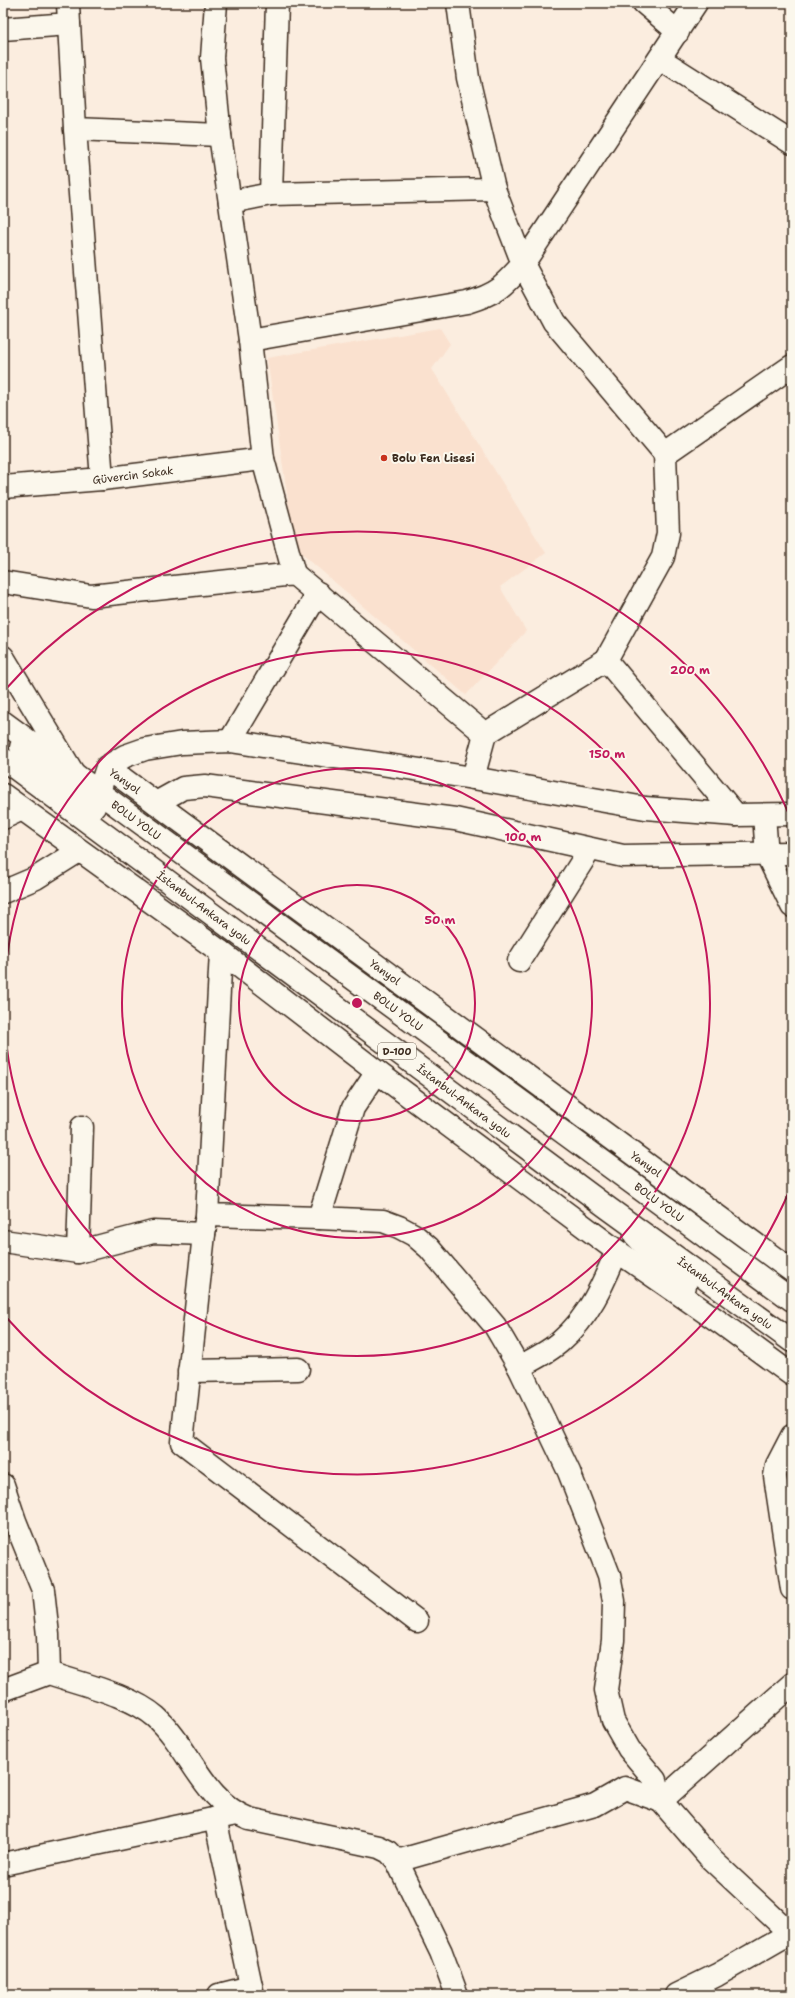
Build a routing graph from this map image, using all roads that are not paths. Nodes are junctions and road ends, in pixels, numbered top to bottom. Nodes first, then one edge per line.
1 (68, 3) edge
2 (216, 3) edge
3 (277, 3) edge
4 (458, 3) edge
5 (644, 3) edge
6 (696, 3) edge
7 (69, 24) junction
8 (3, 29) edge
9 (678, 32) junction
10 (660, 59) junction
11 (75, 130) junction
12 (220, 135) junction
13 (792, 143) edge
14 (494, 189) junction
15 (271, 194) junction
16 (230, 202) junction
17 (523, 264) junction
18 (250, 340) junction
19 (792, 366) edge
20 (665, 454) junction
21 (263, 459) junction
22 (102, 479) junction
23 (3, 487) edge
24 (294, 574) junction
25 (3, 582) edge
26 (318, 593) junction
27 (3, 657) edge
28 (606, 660) junction
29 (3, 722) edge
30 (3, 732) edge
31 (485, 734) junction
32 (230, 741) junction
33 (3, 759) edge
34 (106, 767) junction
35 (473, 778) junction
36 (3, 795) edge
37 (156, 803) junction
38 (94, 806) junction
39 (12, 813) edge
40 (792, 814) edge
41 (736, 815) junction
42 (764, 815) junction
43 (590, 849) junction
44 (79, 851) junction
45 (792, 853) edge
46 (767, 855) junction
47 (3, 892) edge
48 (792, 906) edge
49 (221, 952) junction
50 (519, 961) dead end
51 (377, 1072) junction
52 (82, 1127) dead end
53 (608, 1208) junction
54 (319, 1218) junction
55 (206, 1225) junction
56 (3, 1241) edge
57 (617, 1251) junction
58 (78, 1252) junction
59 (792, 1271) edge
60 (792, 1300) edge
61 (722, 1323) junction
62 (792, 1341) edge
63 (520, 1367) junction
64 (298, 1369) dead end
65 (189, 1371) junction
66 (792, 1375) edge
67 (792, 1436) edge
68 (3, 1485) edge
69 (792, 1589) edge
70 (417, 1621) dead end
71 (49, 1673) junction
72 (792, 1684) edge
73 (3, 1690) edge
74 (629, 1749) junction
75 (625, 1788) junction
76 (661, 1801) junction
77 (226, 1816) junction
78 (397, 1861) junction
79 (3, 1864) edge
80 (792, 1934) edge
81 (252, 1991) edge
82 (219, 1995) edge
83 (457, 1995) edge
84 (676, 1995) edge

1 - 7 main road
2 - 12 main road
3 - 15 main road
4 - 14 main road
5 - 9 main road
6 - 9 main road
7 - 8 main road
7 - 11 main road
9 - 10 main road
10 - 13 main road
10 - 17 main road
11 - 12 main road
11 - 22 main road
12 - 16 main road
14 - 15 main road
14 - 17 main road
15 - 16 main road
16 - 18 main road
17 - 18 main road
17 - 20 main road
18 - 21 main road
19 - 20 main road
20 - 28 main road
21 - 22 main road, Güvercin Sokak
21 - 24 main road
22 - 23 main road, Güvercin Sokak
24 - 25 main road
24 - 26 main road
26 - 31 main road
26 - 32 main road
27 - 38 main road
28 - 31 main road
28 - 41 main road
29 - 60 main road, BOLU YOLU / D-100
30 - 38 main road
31 - 35 main road
32 - 34 main road
32 - 35 main road
33 - 53 main road, İstanbul-Ankara yolu / D-100
34 - 37 main road, Yanyol
34 - 38 main road, Yanyol
35 - 41 main road
36 - 39 main road
37 - 43 main road
37 - 59 main road, Yanyol
39 - 44 main road
40 - 42 main road
41 - 42 main road
42 - 46 main road
43 - 46 main road
43 - 50 main road
44 - 47 main road
44 - 49 main road
45 - 46 main road
46 - 48 main road
49 - 51 main road
49 - 55 main road
51 - 54 main road
51 - 57 main road
52 - 58 main road
53 - 61 main road
53 - 62 main road, İstanbul-Ankara yolu / D-100
54 - 55 main road
54 - 63 main road
55 - 58 main road
55 - 65 main road
56 - 58 main road
57 - 61 main road
57 - 63 main road
61 - 66 main road
63 - 74 main road
64 - 65 main road
65 - 70 main road
67 - 69 main road
68 - 71 main road
71 - 73 main road
71 - 77 main road
72 - 76 main road
74 - 75 main road
74 - 76 main road
75 - 76 main road
75 - 78 main road
76 - 80 main road
77 - 78 main road
77 - 79 main road
77 - 81 main road
78 - 83 main road
80 - 84 main road
81 - 82 main road

